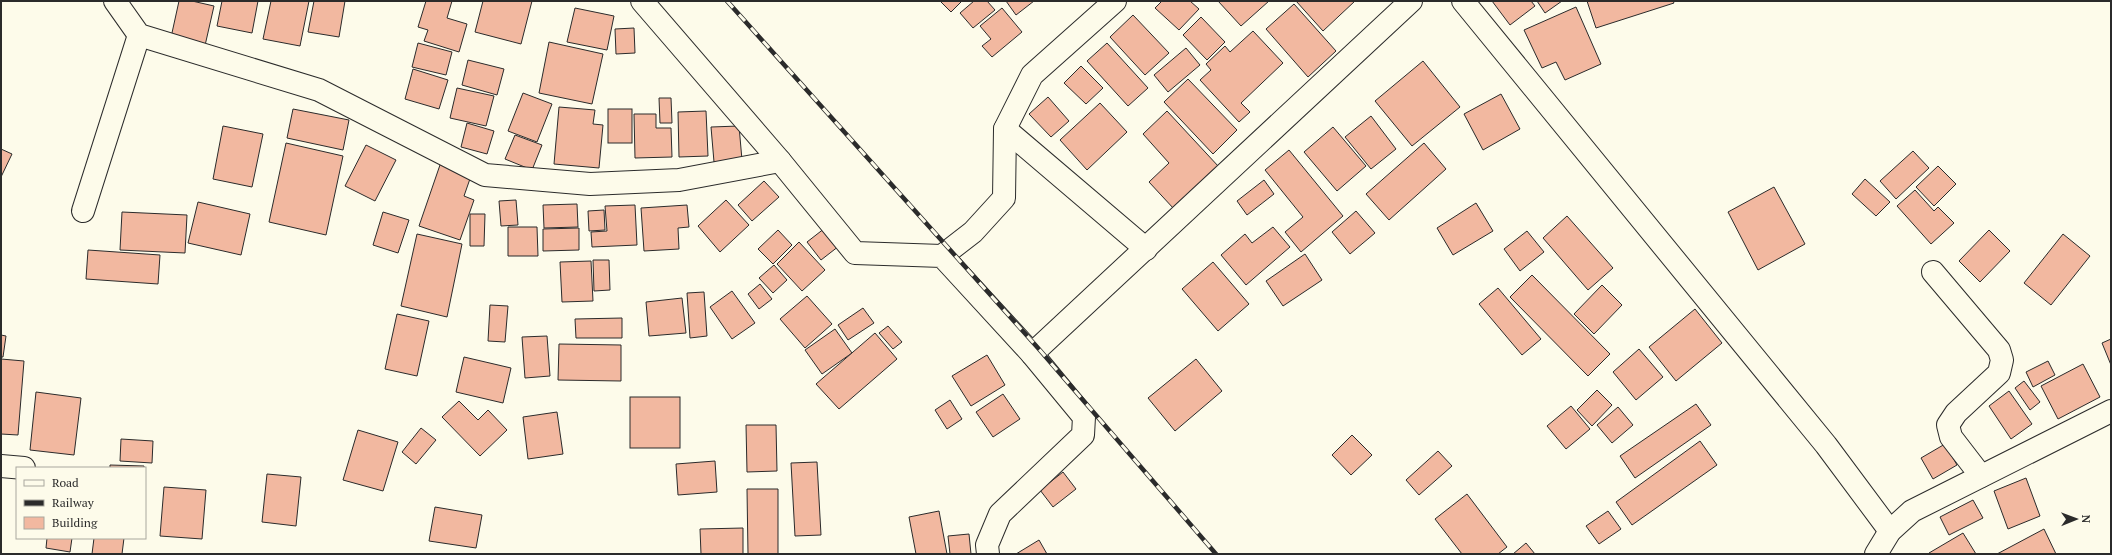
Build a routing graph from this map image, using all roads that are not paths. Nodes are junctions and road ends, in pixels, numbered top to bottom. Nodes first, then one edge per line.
1 (115, 1) edge
2 (642, 1) edge
3 (1115, 1) edge
4 (1411, 1) edge
5 (1463, 1) edge
6 (139, 35) junction
7 (1005, 129) junction
8 (780, 161) junction
9 (83, 212) dead end
10 (1146, 249) junction
11 (942, 256) junction
12 (1932, 272) dead end
13 (1032, 354) junction
14 (2111, 411) edge
15 (1, 466) edge
16 (16, 467) edge
17 (1981, 476) junction
18 (1890, 531) junction
19 (988, 554) edge
20 (1876, 554) edge

1 - 6 street
2 - 8 street
3 - 7 street
4 - 10 street
5 - 18 street
6 - 8 street
6 - 9 street
7 - 10 street
7 - 11 street
8 - 11 street
10 - 13 street
11 - 13 street
12 - 17 street
13 - 19 street
14 - 17 street
15 - 16 street
17 - 18 street
18 - 20 street

